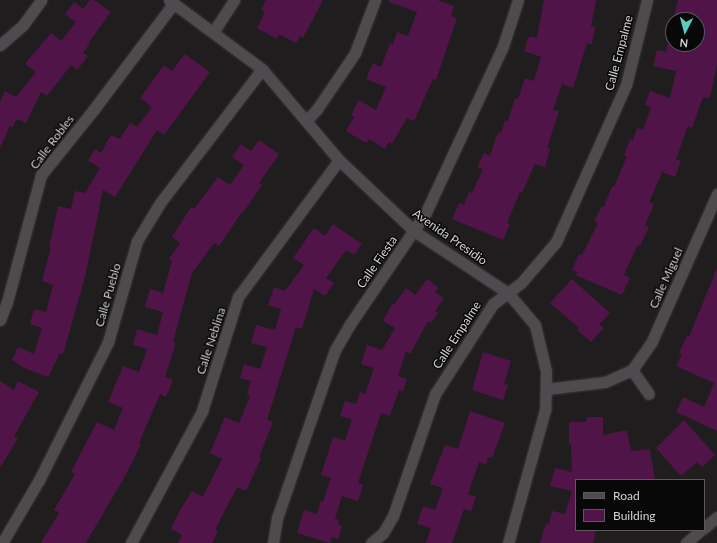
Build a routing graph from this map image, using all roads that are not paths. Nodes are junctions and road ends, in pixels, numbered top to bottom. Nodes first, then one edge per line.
1 (41, 0) edge
2 (234, 0) edge
3 (375, 0) edge
4 (518, 0) edge
5 (647, 0) edge
6 (171, 2) edge
7 (214, 32) junction
8 (0, 45) edge
9 (262, 69) junction
10 (306, 121) junction
11 (339, 160) junction
12 (717, 194) edge
13 (414, 230) junction
14 (508, 293) junction
15 (0, 320) edge
16 (632, 370) junction
17 (546, 389) junction
18 (650, 394) dead end
19 (717, 517) edge
20 (705, 527) edge
21 (700, 531) edge
22 (2, 543) edge
23 (131, 543) edge
24 (274, 543) edge
25 (371, 543) edge
26 (508, 543) edge
27 (686, 543) edge

1 - 8 street
2 - 7 street
3 - 10 street
4 - 13 street, Calle Fiesta
5 - 14 street, Calle Empalme
6 - 7 street, Avenida Presidio
6 - 15 street, Calle Robles
7 - 9 street, Avenida Presidio
9 - 10 street, Avenida Presidio
9 - 22 street, Calle Pueblo
10 - 11 street, Avenida Presidio
11 - 13 street, Avenida Presidio
11 - 23 street, Calle Neblina
12 - 16 street, Calle Miguel
13 - 14 street, Avenida Presidio
13 - 24 street, Calle Fiesta
14 - 17 street, Avenida Presidio
14 - 25 street, Calle Empalme
16 - 17 street
16 - 18 street
17 - 26 street, Avenida Presidio
19 - 20 street
21 - 27 street

